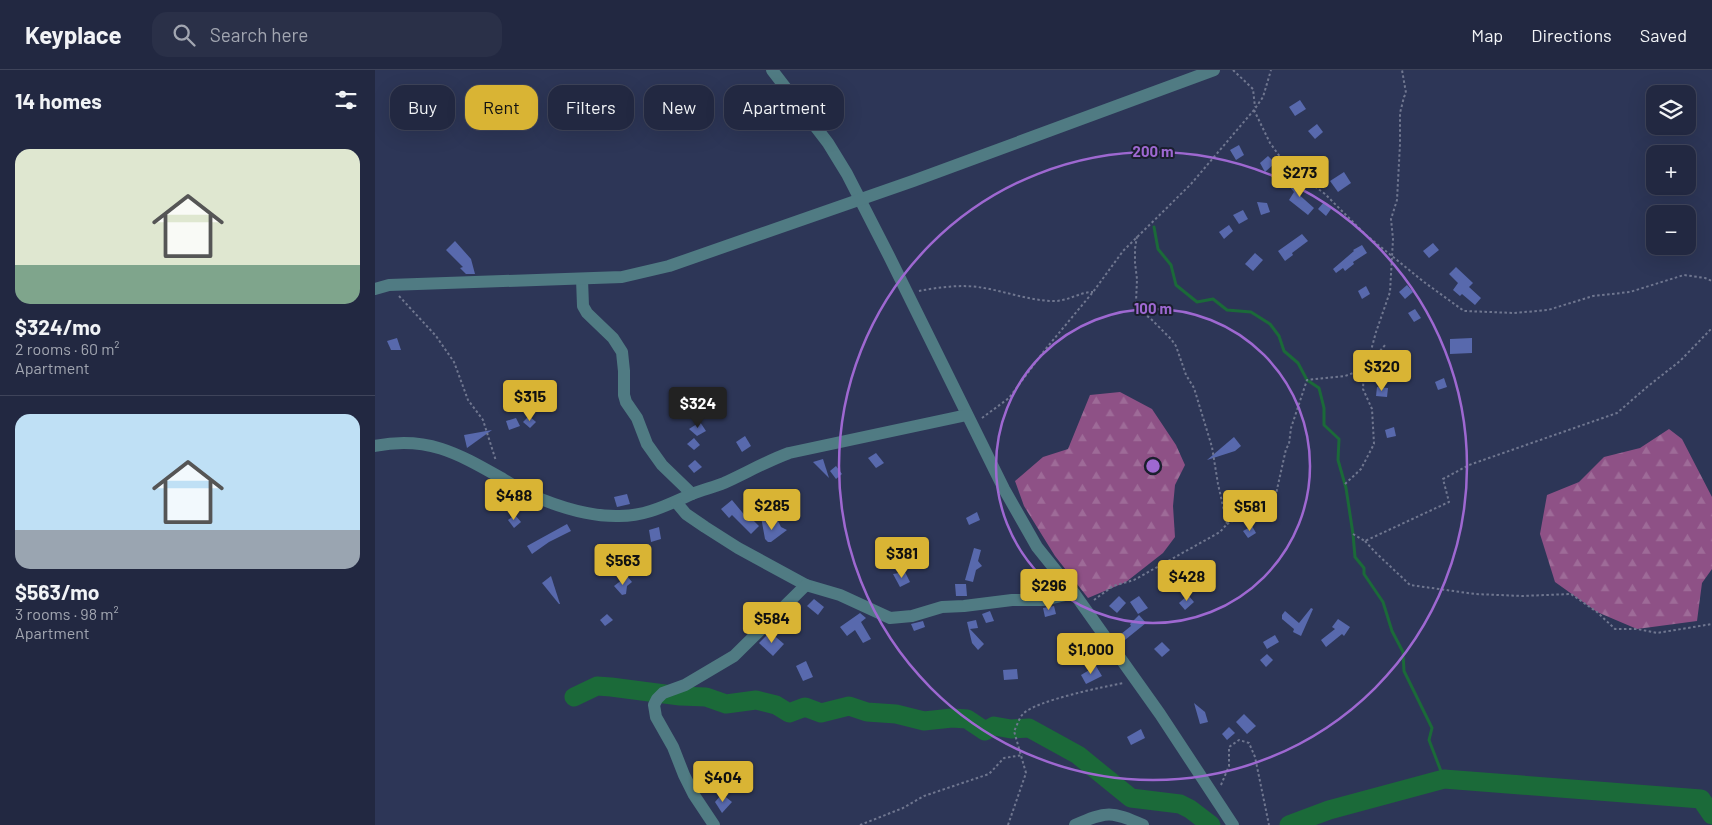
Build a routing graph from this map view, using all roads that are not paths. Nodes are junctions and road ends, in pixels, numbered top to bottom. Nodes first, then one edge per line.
1 (772, 70) edge
2 (1214, 70) edge
3 (860, 199) junction
4 (582, 279) junction
5 (375, 289) edge
6 (970, 420) junction
7 (375, 446) edge
8 (692, 494) junction
9 (676, 502) junction
10 (806, 586) junction
11 (1074, 593) junction
12 (1232, 823) edge
13 (714, 825) edge
14 (1075, 825) edge
15 (1143, 825) edge

1 - 3 street
2 - 3 street
3 - 4 street
3 - 6 street
4 - 5 street
4 - 8 street
6 - 8 street
6 - 11 street
7 - 9 street
8 - 9 street
9 - 10 street
10 - 11 street
10 - 13 street
11 - 12 street
14 - 15 street

